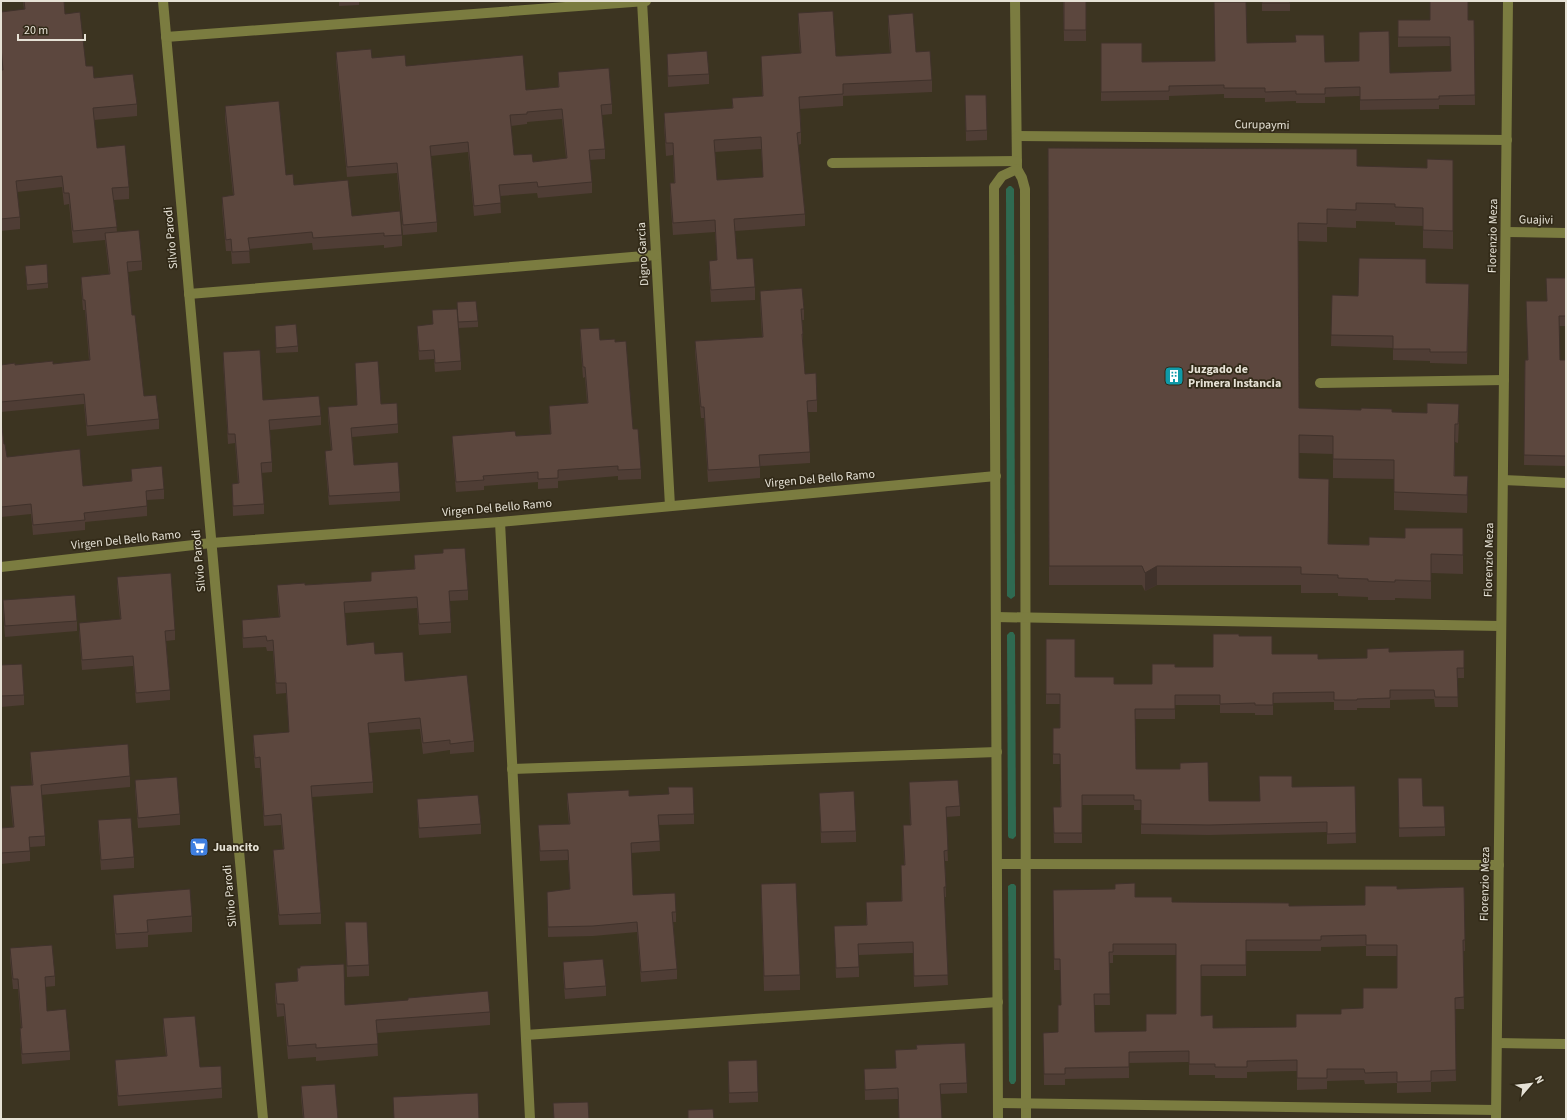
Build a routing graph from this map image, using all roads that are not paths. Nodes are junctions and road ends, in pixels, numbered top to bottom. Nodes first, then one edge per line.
1 (163, 1) edge
2 (642, 1) edge
3 (646, 1) edge
4 (1015, 1) edge
5 (1508, 1) edge
6 (166, 37) junction
7 (1017, 136) junction
8 (1507, 140) junction
9 (832, 163) dead end
10 (1017, 165) junction
11 (1506, 232) junction
12 (1566, 233) edge
13 (656, 255) junction
14 (189, 294) junction
15 (1504, 380) junction
16 (1320, 384) dead end
17 (996, 476) junction
18 (1503, 480) junction
19 (1566, 483) edge
20 (670, 506) junction
21 (500, 522) junction
22 (211, 544) junction
23 (1, 566) edge
24 (996, 617) junction
25 (1025, 617) junction
26 (1501, 626) junction
27 (997, 752) junction
28 (512, 769) junction
29 (997, 864) junction
30 (1026, 864) junction
31 (1498, 865) junction
32 (998, 1002) junction
33 (526, 1035) junction
34 (1496, 1043) junction
35 (1566, 1044) edge
36 (998, 1103) junction
37 (1026, 1104) junction
38 (1496, 1114) edge
39 (263, 1119) edge
40 (530, 1119) edge
41 (998, 1119) edge
42 (1026, 1119) edge

1 - 6 street, Silvio Parodi
2 - 3 street
2 - 6 street
2 - 13 street, Digno Garcia
4 - 7 street
5 - 8 street, Florenzio Meza
6 - 14 street, Silvio Parodi
7 - 8 street, Curupaymi
7 - 10 street
8 - 11 street, Florenzio Meza
9 - 10 street
10 - 17 street
10 - 25 street
11 - 12 street, Guajivi
11 - 15 street, Florenzio Meza
13 - 14 street
13 - 20 street, Digno Garcia
14 - 22 street, Silvio Parodi
15 - 16 street
15 - 18 street, Florenzio Meza
17 - 20 street, Virgen Del Bello Ramo
17 - 24 street
18 - 19 street
18 - 26 street, Florenzio Meza
20 - 21 street, Virgen Del Bello Ramo
21 - 22 street, Virgen Del Bello Ramo
21 - 28 street
22 - 23 street, Virgen Del Bello Ramo
22 - 39 street, Silvio Parodi
24 - 25 street
24 - 27 street
25 - 26 street
25 - 30 street
26 - 31 street, Florenzio Meza
27 - 28 street
27 - 29 street
28 - 33 street
29 - 30 street
29 - 32 street
30 - 31 street
30 - 37 street
31 - 34 street, Florenzio Meza
32 - 33 street
32 - 36 street
33 - 40 street
34 - 35 street
34 - 38 street, Florenzio Meza
36 - 37 street
36 - 41 street
37 - 38 street
37 - 42 street

